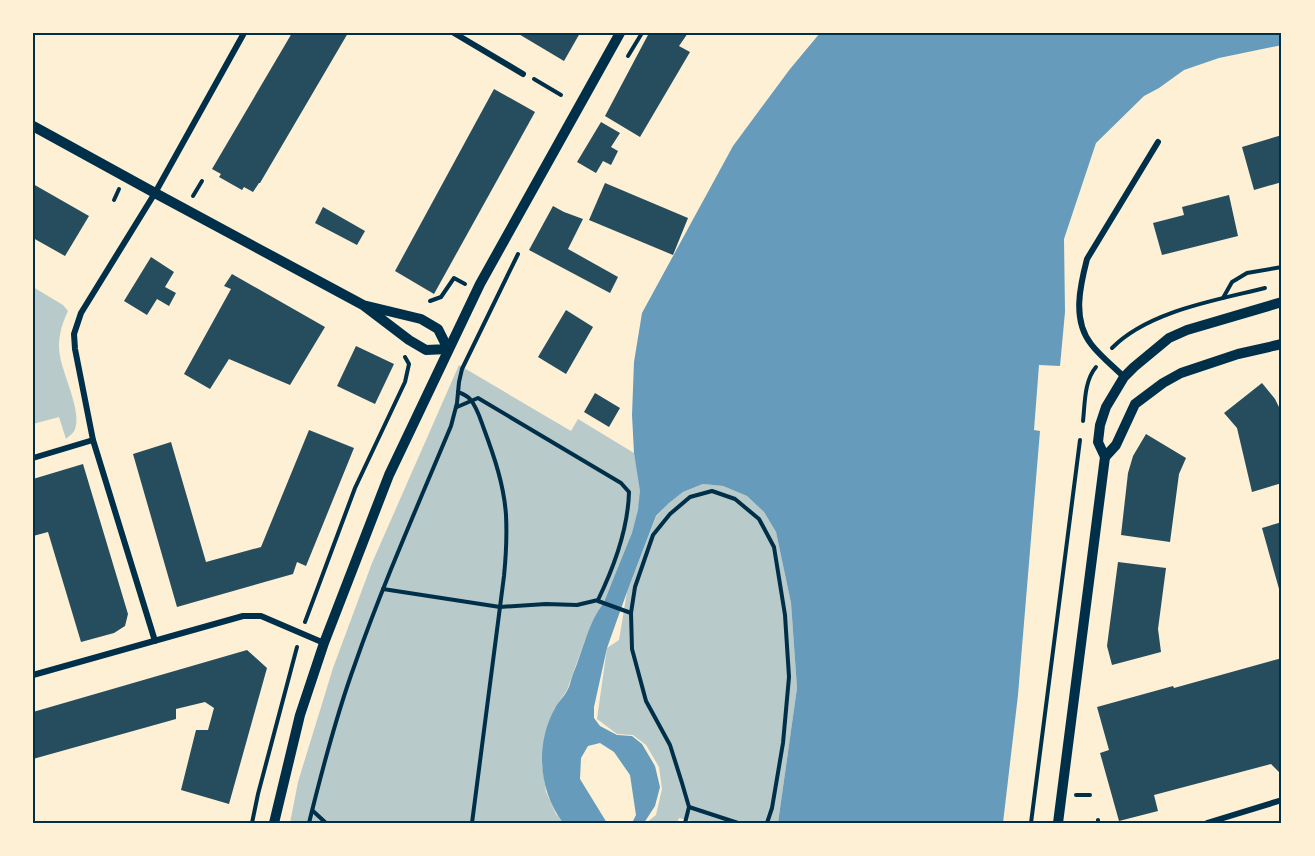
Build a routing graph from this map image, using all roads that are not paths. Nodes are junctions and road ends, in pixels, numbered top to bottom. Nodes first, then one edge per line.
1 (244, 33) edge
2 (454, 33) edge
3 (620, 33) edge
4 (523, 74) road end
5 (33, 126) edge
6 (1158, 142) dead end
7 (154, 193) junction
8 (1282, 303) edge
9 (363, 305) junction
10 (1282, 344) edge
11 (448, 349) junction
12 (1124, 377) junction
13 (93, 440) junction
14 (1105, 457) junction
15 (33, 458) edge
16 (155, 641) junction
17 (324, 643) junction
18 (33, 675) edge
19 (1282, 800) edge
20 (274, 823) edge
21 (1058, 823) edge
22 (1207, 823) edge

1 - 7 street
2 - 4 street
3 - 11 street
5 - 7 street
6 - 12 street
7 - 9 street
7 - 13 street
8 - 12 street
9 - 11 street
9 - 11 street
10 - 14 street
11 - 17 street
12 - 14 street
13 - 15 street
13 - 16 street
14 - 21 street
16 - 17 street
16 - 18 street
17 - 20 street
19 - 22 street

